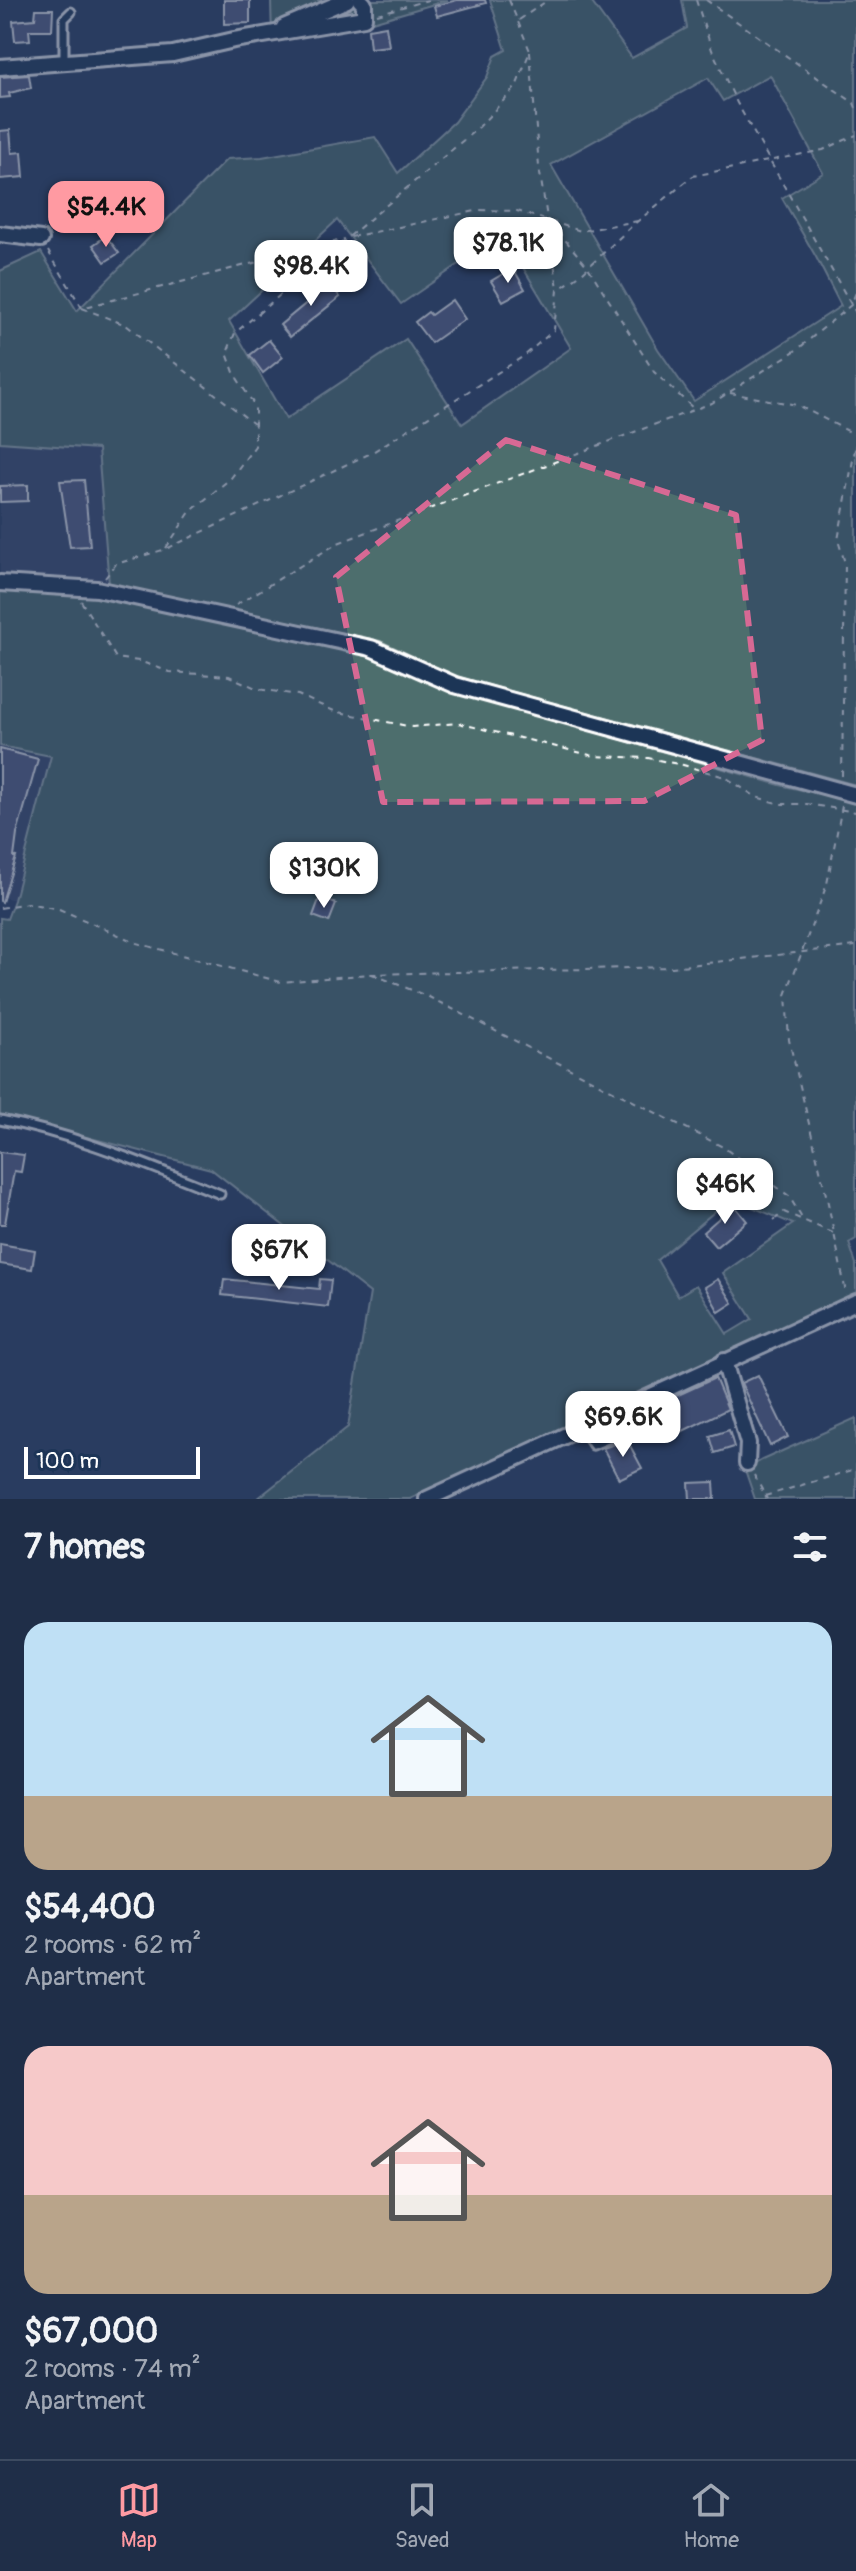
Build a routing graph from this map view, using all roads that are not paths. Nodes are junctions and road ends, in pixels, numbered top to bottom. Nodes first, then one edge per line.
1 (347, 0) edge
2 (360, 0) edge
3 (71, 12) dead end
4 (273, 33) junction
5 (64, 62) junction
6 (0, 67) edge
7 (0, 234) edge
8 (41, 239) road end
9 (0, 583) edge
10 (849, 793) edge
11 (0, 1120) edge
12 (220, 1194) dead end
13 (852, 1303) edge
14 (724, 1361) junction
15 (664, 1415) dead end
16 (581, 1427) junction
17 (747, 1463) road end
18 (427, 1499) edge

1 - 4 street
2 - 4 street
3 - 5 lane
4 - 5 street
5 - 6 street
7 - 8 street
9 - 10 street
11 - 12 lane
13 - 14 street
14 - 16 street
14 - 17 street
15 - 16 lane
16 - 18 street

